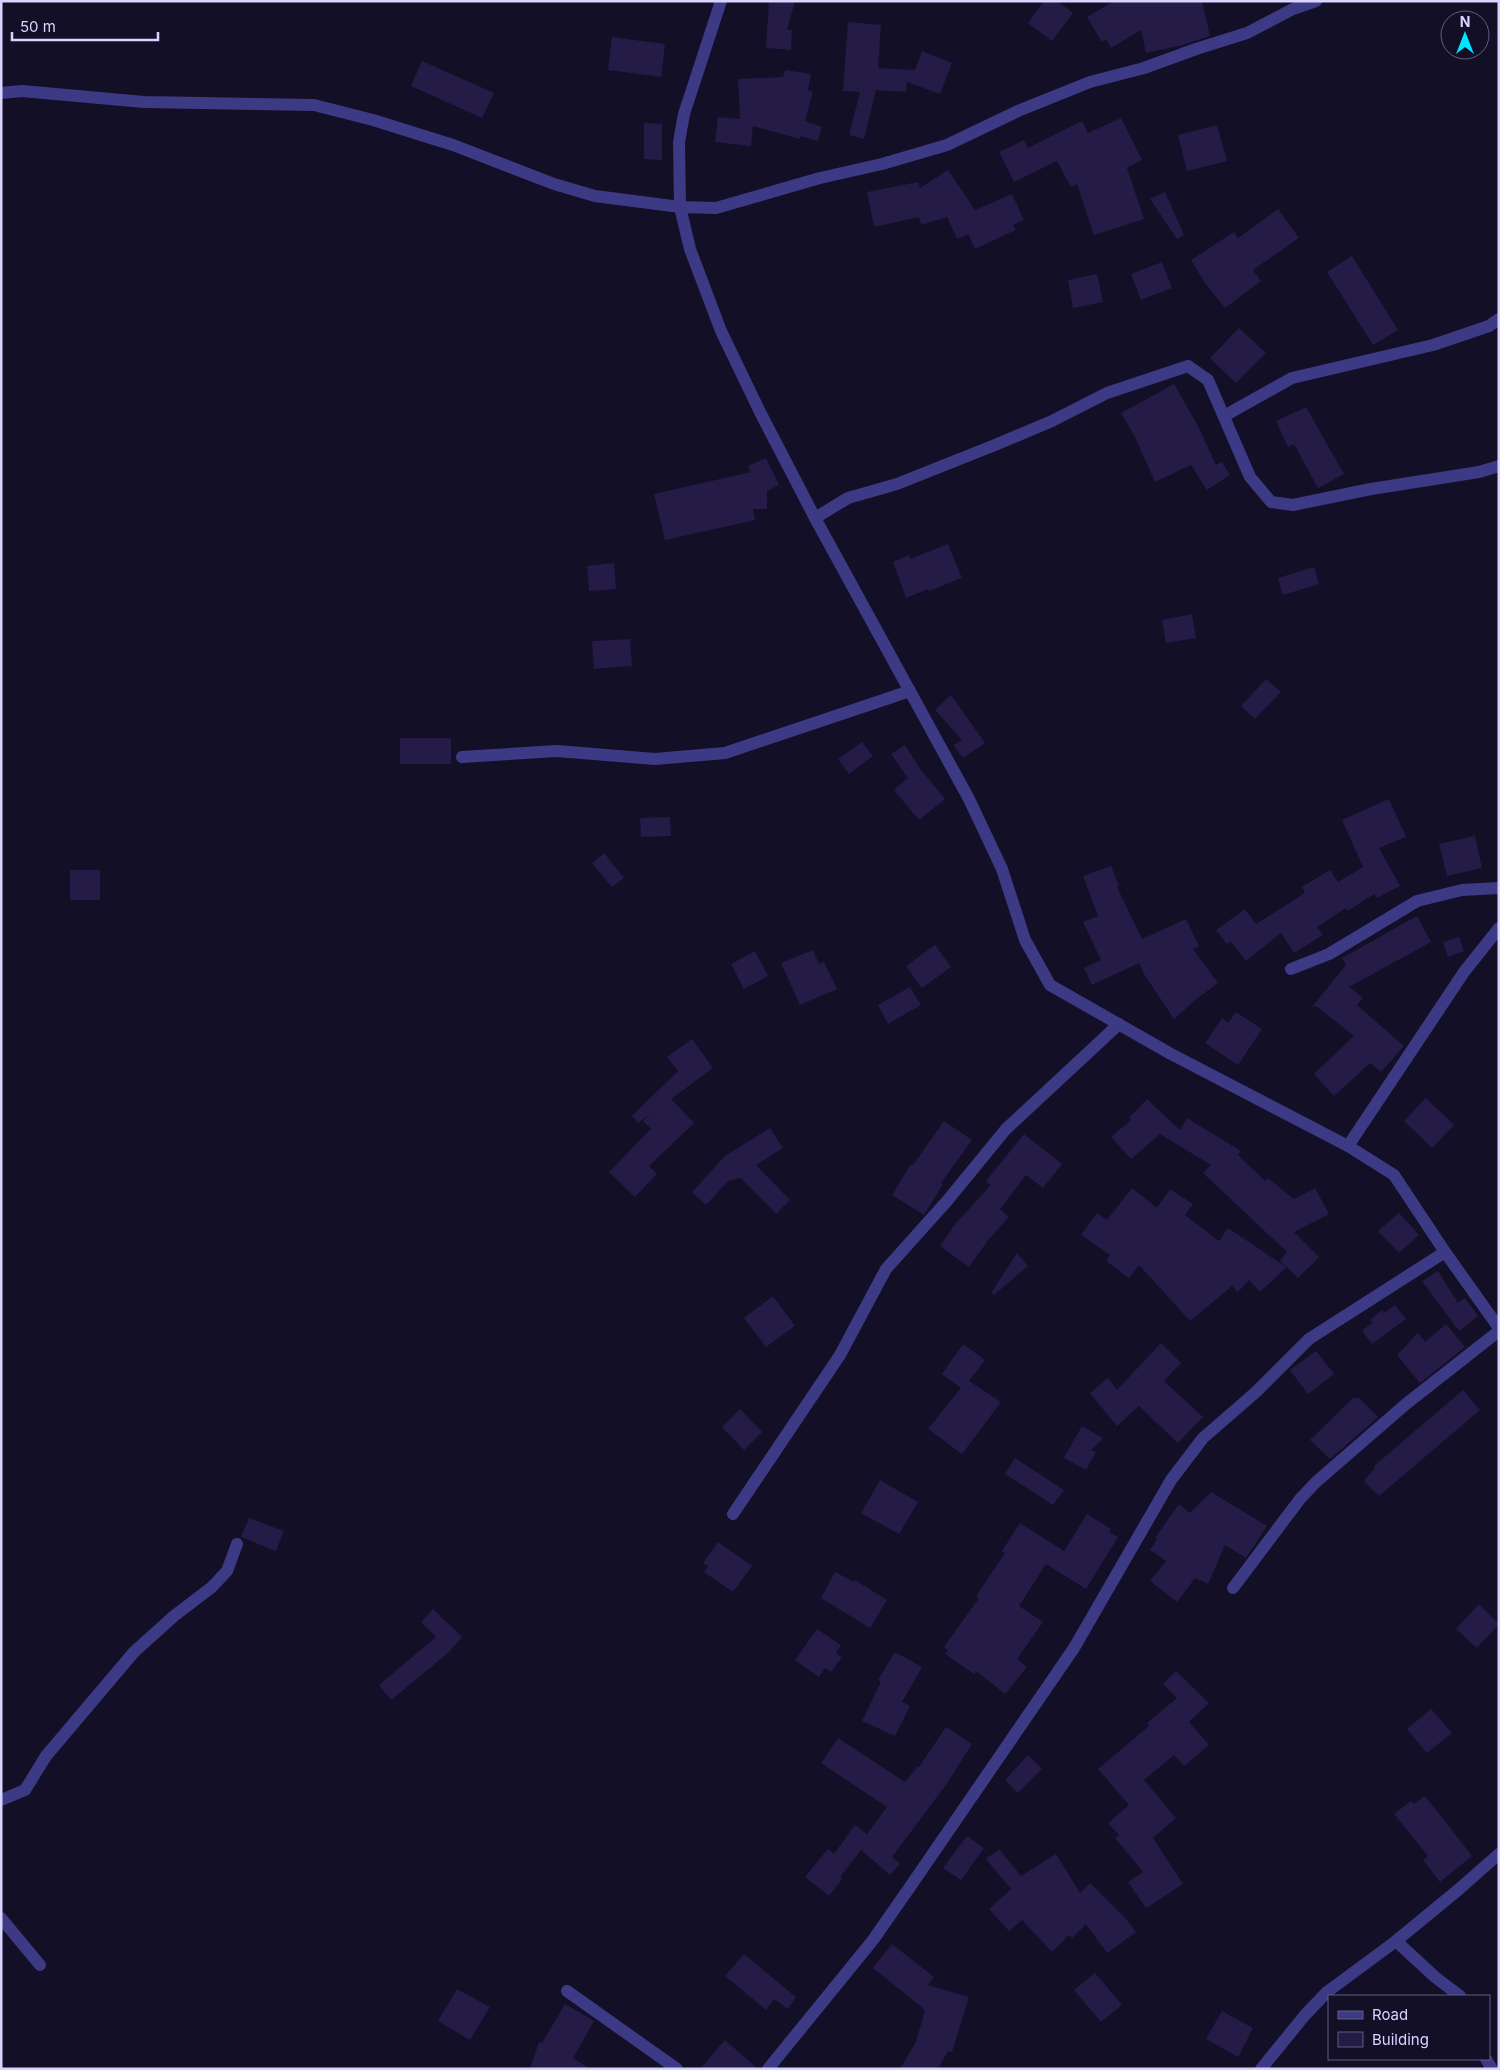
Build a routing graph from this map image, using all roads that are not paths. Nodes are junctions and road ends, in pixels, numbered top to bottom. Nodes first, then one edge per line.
1 (721, 1) edge
2 (1316, 1) edge
3 (1, 93) edge
4 (680, 207) junction
5 (1499, 320) edge
6 (1224, 416) junction
7 (1499, 466) edge
8 (815, 518) junction
9 (910, 691) junction
10 (462, 757) dead end
11 (1499, 888) edge
12 (1499, 928) edge
13 (1291, 969) dead end
14 (1119, 1024) junction
15 (1348, 1146) junction
16 (1445, 1252) junction
17 (1499, 1330) edge
18 (734, 1514) dead end
19 (237, 1544) dead end
20 (1233, 1588) dead end
21 (1, 1800) edge
22 (1499, 1854) edge
23 (1, 1918) edge
24 (1396, 1940) junction
25 (40, 1964) dead end
26 (566, 1991) dead end
27 (1459, 1995) edge
28 (677, 2069) edge
29 (768, 2069) edge
30 (1261, 2069) edge

1 - 4 street
2 - 4 street
3 - 4 street
4 - 8 street
5 - 6 street
6 - 7 street
6 - 8 street
8 - 9 street
9 - 10 street
9 - 14 street
11 - 13 street
12 - 15 street
14 - 15 street
14 - 18 street
15 - 16 street
16 - 17 street
16 - 29 street
17 - 20 street
19 - 21 street
22 - 24 street
23 - 25 street
24 - 27 street
24 - 30 street
26 - 28 street

